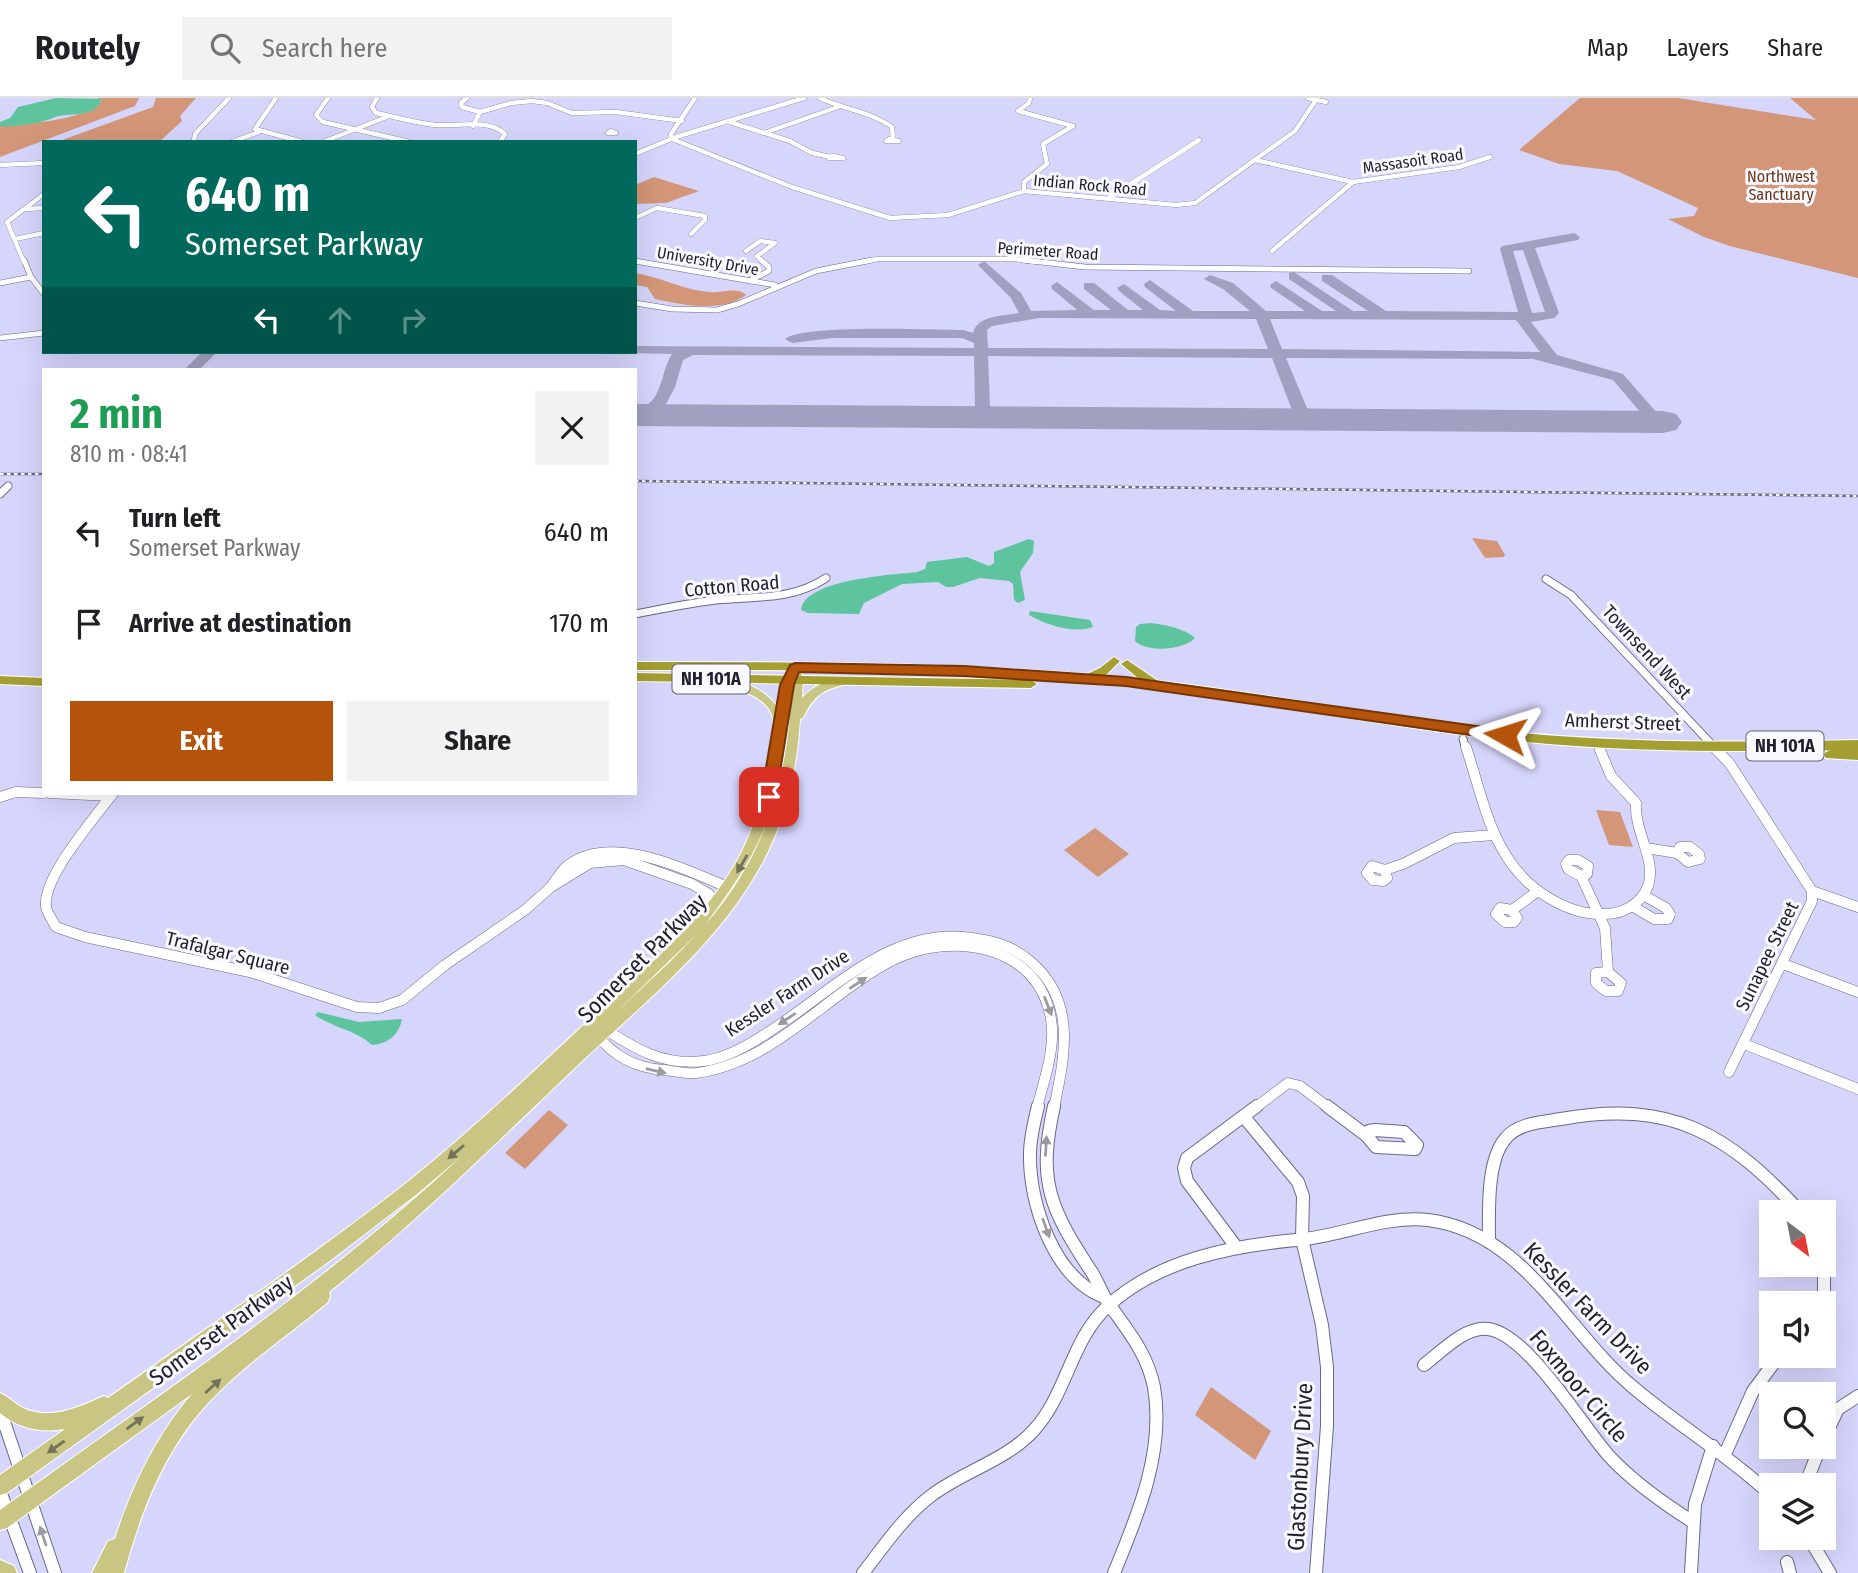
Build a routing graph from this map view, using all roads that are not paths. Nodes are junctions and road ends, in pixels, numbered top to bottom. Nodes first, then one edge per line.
1 (229, 98) edge
2 (276, 98) edge
3 (328, 98) edge
4 (377, 98) edge
5 (467, 98) edge
6 (695, 98) edge
7 (804, 98) edge
8 (820, 98) edge
9 (1030, 98) edge
10 (1308, 98) edge
11 (534, 100) edge
12 (1316, 100) junction
13 (1326, 102) dead end
14 (838, 107) junction
15 (480, 112) junction
16 (576, 113) junction
17 (389, 116) junction
18 (565, 121) dead end
19 (682, 121) junction
20 (730, 122) junction
21 (473, 126) junction
22 (355, 130) junction
23 (259, 132) junction
24 (764, 133) junction
25 (613, 134) dead end
26 (672, 139) junction
27 (893, 139) dead end
28 (194, 140) edge
29 (237, 140) edge
30 (294, 140) edge
31 (328, 140) edge
32 (401, 140) edge
33 (502, 140) edge
34 (604, 140) dead end
35 (1199, 140) dead end
36 (637, 153) edge
37 (831, 157) dead end
38 (1490, 157) dead end
39 (1255, 160) junction
40 (42, 163) edge
41 (1, 166) edge
42 (1353, 182) junction
43 (1024, 191) junction
44 (42, 195) edge
45 (1109, 198) junction
46 (42, 208) edge
47 (22, 209) junction
48 (637, 217) edge
49 (8, 226) junction
50 (0, 227) edge
51 (42, 233) edge
52 (691, 234) dead end
53 (15, 239) junction
54 (746, 251) dead end
55 (1272, 251) dead end
56 (637, 261) edge
57 (1469, 271) dead end
58 (30, 277) junction
59 (749, 281) junction
60 (0, 283) edge
61 (42, 284) edge
62 (37, 285) junction
63 (776, 286) junction
64 (42, 291) edge
65 (637, 303) edge
66 (42, 333) edge
67 (0, 338) edge
68 (8, 486) dead end
69 (0, 494) edge
70 (826, 578) dead end
71 (1546, 579) dead end
72 (637, 614) edge
73 (637, 666) edge
74 (0, 674) edge
75 (42, 676) edge
76 (793, 676) junction
77 (637, 677) edge
78 (1088, 678) junction
79 (703, 679) junction
80 (0, 680) edge
81 (843, 681) junction
82 (42, 682) edge
83 (1156, 686) junction
84 (780, 729) junction
85 (794, 729) junction
86 (1463, 739) junction
87 (1858, 745) edge
88 (1715, 748) junction
89 (1600, 750) junction
90 (1858, 755) edge
91 (42, 793) edge
92 (112, 795) edge
93 (0, 797) edge
94 (1494, 835) junction
95 (1646, 848) junction
96 (1677, 853) dead end
97 (1385, 870) dead end
98 (1581, 876) dead end
99 (551, 887) junction
100 (733, 889) junction
101 (1538, 891) junction
102 (1812, 891) junction
103 (1643, 895) junction
104 (1632, 906) junction
105 (1858, 906) edge
106 (710, 910) junction
107 (1512, 910) dead end
108 (1599, 915) junction
109 (1783, 964) junction
110 (1608, 972) dead end
111 (1858, 992) edge
112 (600, 1030) junction
113 (1744, 1044) junction
114 (1729, 1072) dead end
115 (1858, 1089) edge
116 (1244, 1117) junction
117 (1367, 1136) dead end
118 (1788, 1200) edge
119 (1302, 1240) junction
120 (1489, 1242) junction
121 (376, 1243) junction
122 (1237, 1248) junction
123 (1107, 1301) junction
124 (1424, 1365) dead end
125 (1770, 1368) edge
126 (150, 1380) junction
127 (1858, 1396) edge
128 (0, 1402) edge
129 (0, 1410) edge
130 (1836, 1413) edge
131 (1719, 1450) junction
132 (22, 1471) junction
133 (1759, 1485) edge
134 (0, 1489) edge
135 (31, 1499) junction
136 (131, 1516) junction
137 (4, 1518) edge
138 (1693, 1522) junction
139 (1816, 1550) edge
140 (0, 1570) edge
141 (7, 1573) edge
142 (30, 1573) edge
143 (55, 1573) edge
144 (102, 1573) edge
145 (114, 1573) edge
146 (863, 1573) edge
147 (1114, 1573) edge
148 (1316, 1573) edge
149 (1691, 1573) edge
150 (1830, 1573) edge

1 - 28 street
2 - 23 street
3 - 22 street
4 - 17 street
5 - 15 street
6 - 19 street
7 - 20 street
8 - 14 street
9 - 43 street
10 - 12 street
11 - 15 street
11 - 16 street
12 - 13 street
12 - 39 street, Indian Rock Road
14 - 24 street
14 - 27 street
15 - 21 street
16 - 18 street
16 - 19 street
17 - 21 street
17 - 22 street
19 - 26 street
20 - 24 street
20 - 26 street
21 - 33 street
22 - 31 street
22 - 32 street
23 - 29 street
23 - 30 street
24 - 37 street
25 - 34 street
26 - 36 street
26 - 43 street, Indian Rock Road
35 - 45 street
38 - 42 street, Massasoit Road
39 - 42 street, Massasoit Road
39 - 45 street, Indian Rock Road
40 - 41 street
42 - 55 street
43 - 45 street, Indian Rock Road
44 - 47 street
46 - 47 street
47 - 49 street
48 - 52 street
49 - 50 street
49 - 53 street
51 - 53 street
53 - 58 street
54 - 59 street
56 - 59 street, University Drive
57 - 63 street, Perimeter Road
58 - 60 street
58 - 62 street
59 - 63 street, University Drive
61 - 62 street
62 - 64 street
63 - 65 street, Perimeter Road
66 - 67 street
68 - 69 street
70 - 72 street, Cotton Road
71 - 88 street, Townsend West
73 - 76 highway, Amherst Street / NH 101A
74 - 75 highway
76 - 78 highway, Amherst Street / NH 101A
76 - 79 highway, Amherst Street / NH 101A
76 - 81 highway, Amherst Street / NH 101A
76 - 84 main road, Somerset Parkway
76 - 85 main road, Somerset Parkway
77 - 79 highway, Amherst Street / NH 101A
78 - 83 highway, Amherst Street / NH 101A
78 - 83 highway
79 - 84 main road
80 - 82 highway
81 - 85 main road
81 - 86 highway, Amherst Street / NH 101A
83 - 88 highway, Amherst Street / NH 101A
84 -> 100 main road, Somerset Parkway
85 - 100 main road, Somerset Parkway
86 - 89 highway, Amherst Street / NH 101A
86 - 94 street
87 - 88 highway, Amherst Street / NH 101A
88 - 89 highway, Amherst Street / NH 101A
88 - 90 highway, Amherst Street / NH 101A
88 - 102 street, Sunapee Street
89 - 95 street
91 - 93 street
92 - 99 street, Trafalgar Square
94 - 97 street
94 - 101 street
95 - 96 street
95 - 103 street
98 - 108 street
99 - 100 street, Trafalgar Square
99 - 106 street, Trafalgar Square
100 - 106 main road, Somerset Parkway
100 - 112 main road, Somerset Parkway
101 - 107 street
101 - 108 street
102 - 105 street
102 - 109 street, Sunapee Street
103 - 104 street
103 - 104 street
104 - 108 street
106 - 112 main road, Somerset Parkway
108 - 110 street
109 - 111 street
109 - 113 street, Sunapee Street
112 - 121 main road, Somerset Parkway
123 -> 112 street, Kessler Farm Drive
112 -> 123 street, Kessler Farm Drive
112 -> 126 main road, Somerset Parkway
113 - 114 street, Sunapee Street
113 - 115 street
116 - 117 street
116 - 119 street, Glastonbury Drive
116 - 122 street
118 - 120 street
119 - 120 street, Kessler Farm Drive
119 - 122 street, Kessler Farm Drive
119 - 148 street, Glastonbury Drive
120 - 131 street, Kessler Farm Drive
135 -> 121 main road, Somerset Parkway
136 -> 121 main road
122 - 123 street, Kessler Farm Drive
123 - 146 street
123 - 147 street, Kessler Farm Drive
124 - 138 street, Foxmoor Circle
125 - 131 street
126 - 128 main road
126 -> 132 main road, Somerset Parkway
127 - 130 street
129 - 132 street
131 - 133 street, Kessler Farm Drive
131 - 138 street
132 - 134 main road, Somerset Parkway
132 - 135 street
134 - 137 street
135 - 137 main road, Somerset Parkway
143 -> 135 street
136 - 144 main road
136 - 145 main road
137 - 142 street
138 - 149 street
139 - 150 street
140 - 141 main road

